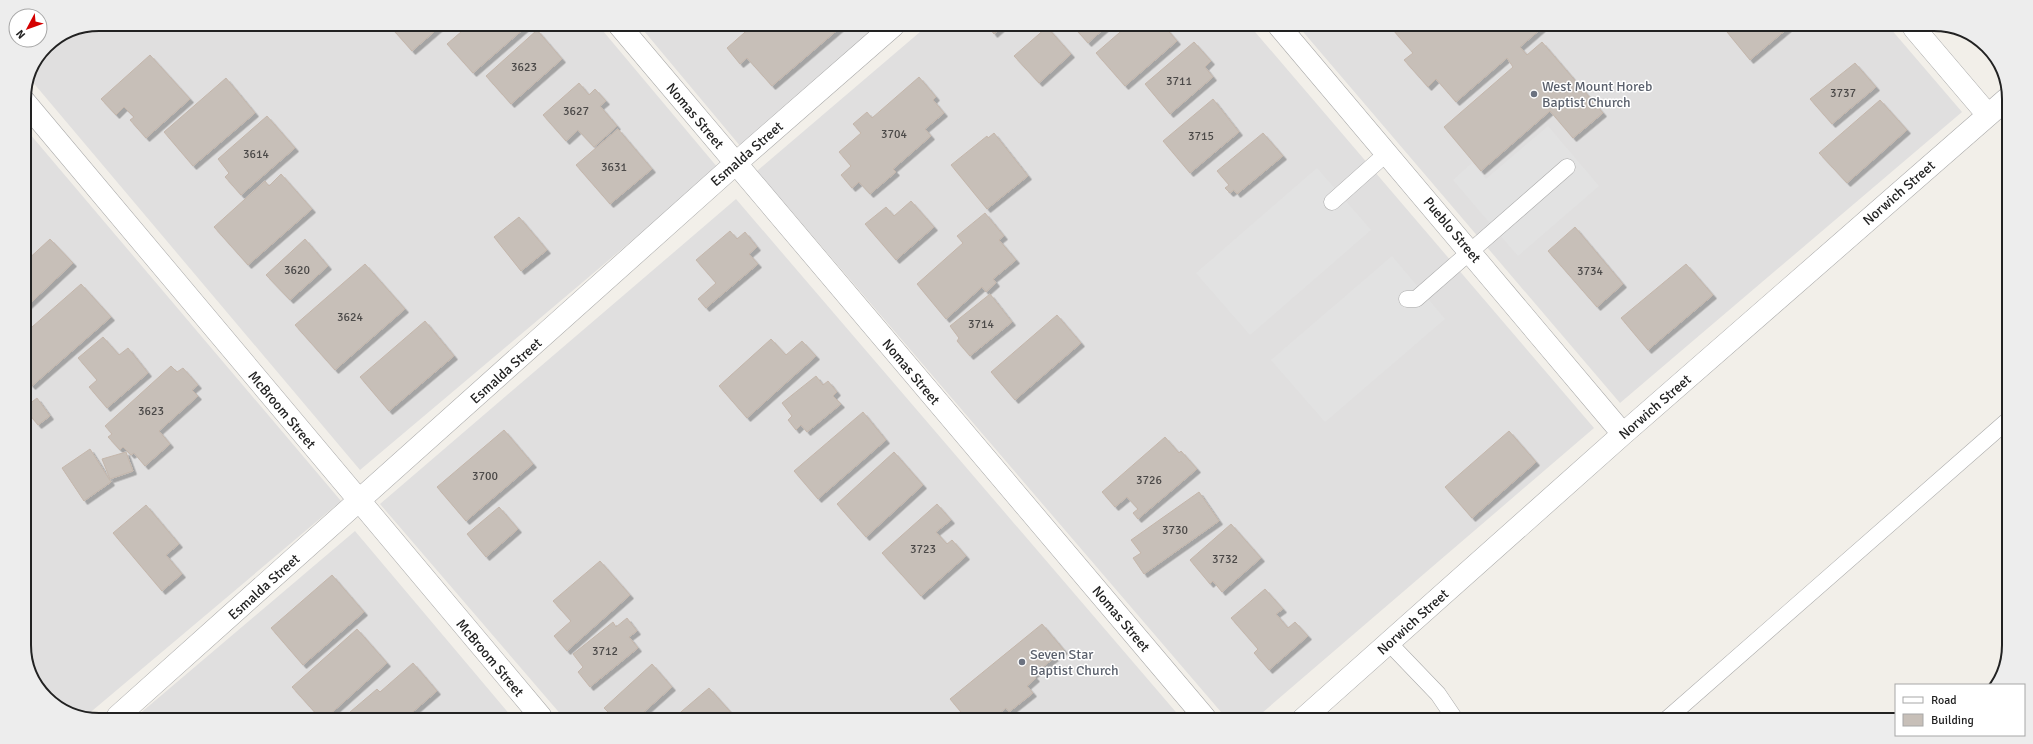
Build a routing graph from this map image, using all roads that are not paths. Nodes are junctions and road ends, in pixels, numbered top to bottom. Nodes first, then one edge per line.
1 (624, 31) edge
2 (887, 31) edge
3 (1283, 31) edge
4 (1917, 31) edge
5 (2002, 103) edge
6 (31, 109) edge
7 (1988, 115) junction
8 (1387, 153) junction
9 (735, 164) junction
10 (1567, 167) dead end
11 (1332, 202) dead end
12 (1470, 251) junction
13 (1407, 299) dead end
14 (2002, 425) edge
15 (1623, 434) junction
16 (359, 502) junction
17 (1390, 644) junction
18 (121, 713) edge
19 (538, 713) edge
20 (1201, 713) edge
21 (1310, 713) edge
22 (1451, 713) edge
23 (1674, 713) edge

1 - 9 street, Nomas Street
2 - 9 street, Esmalda Street
3 - 8 street, Pueblo Street
4 - 7 street
5 - 7 street, Norwich Street
6 - 16 street, McBroom Street
7 - 15 street, Norwich Street
8 - 11 lane
8 - 12 street, Pueblo Street
9 - 16 street, Esmalda Street
9 - 20 street, Nomas Street
10 - 12 lane
12 - 13 lane
12 - 15 street, Pueblo Street
14 - 23 lane
15 - 17 street, Norwich Street
16 - 18 street, Esmalda Street
16 - 19 street, McBroom Street
17 - 21 street, Norwich Street
17 - 22 lane

